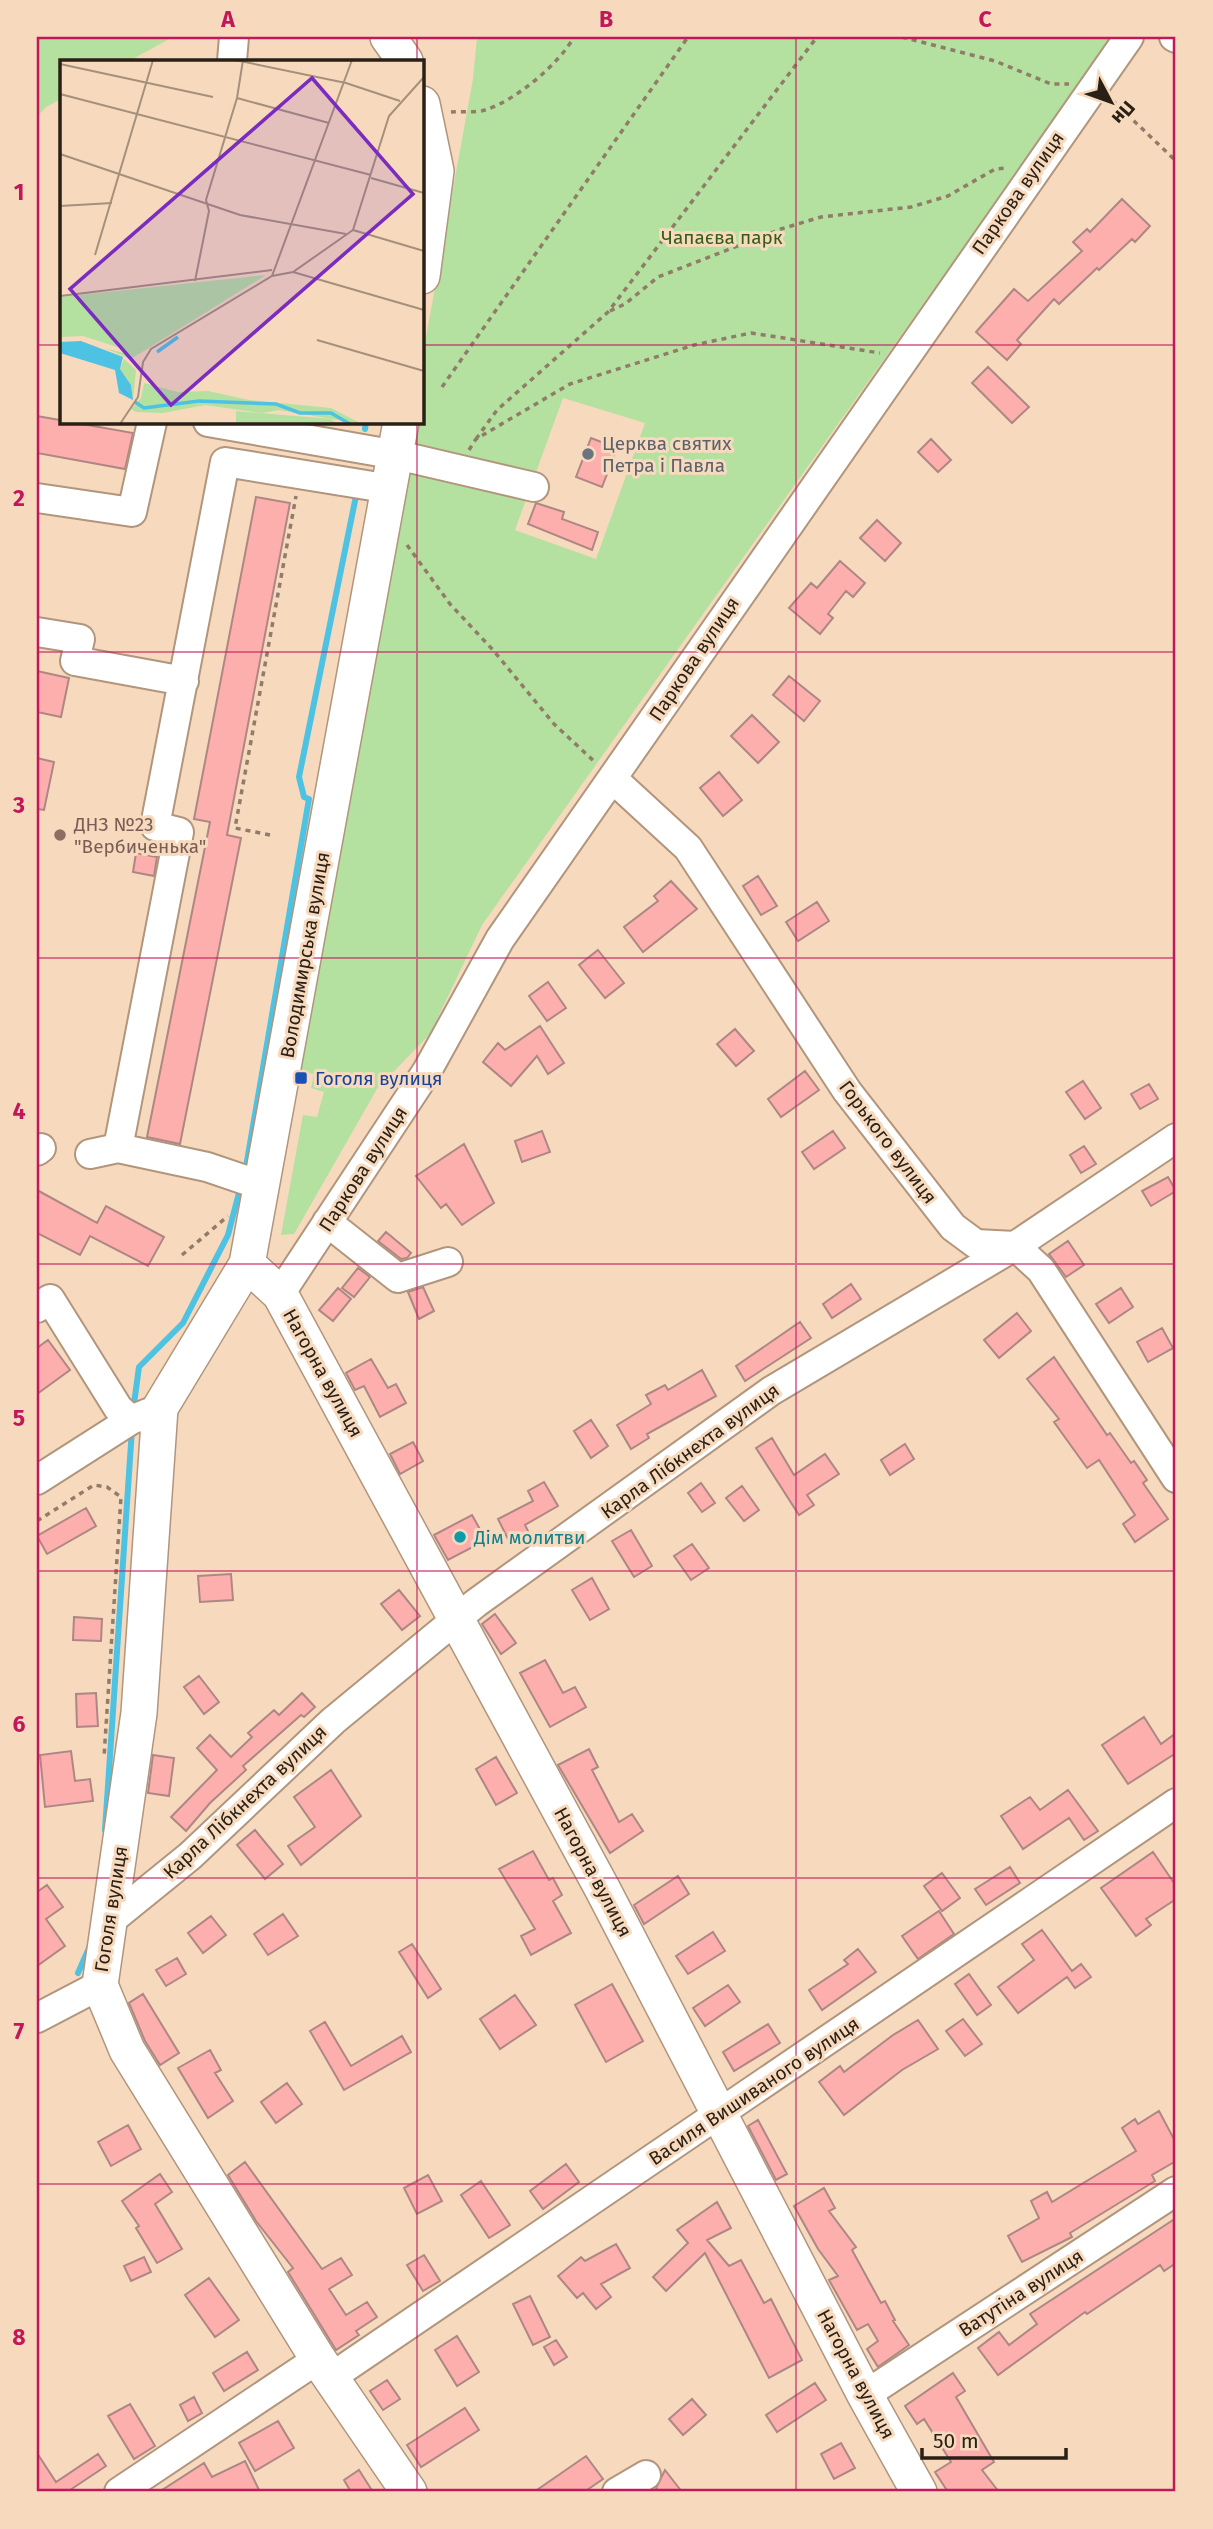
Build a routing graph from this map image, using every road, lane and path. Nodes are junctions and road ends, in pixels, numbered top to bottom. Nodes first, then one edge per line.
1 (234, 37) edge
2 (388, 37) edge
3 (574, 37) edge
4 (688, 37) edge
5 (817, 37) edge
6 (902, 37) edge
7 (1129, 37) edge
8 (232, 60) edge
9 (404, 60) edge
10 (1096, 84) junction
11 (424, 108) edge
12 (424, 113) edge
13 (1176, 161) edge
14 (1037, 167) junction
15 (424, 260) edge
16 (608, 312) junction
17 (902, 359) junction
18 (442, 387) dead end
19 (152, 424) edge
20 (232, 424) edge
21 (399, 438) edge
22 (476, 439) junction
23 (458, 469) junction
24 (300, 475) junction
25 (534, 487) dead end
26 (37, 498) edge
27 (388, 504) junction
28 (37, 632) edge
29 (184, 681) junction
30 (613, 779) junction
31 (270, 835) dead end
32 (1176, 1138) edge
33 (118, 1148) junction
34 (90, 1154) dead end
35 (263, 1186) junction
36 (233, 1211) dead end
37 (327, 1222) junction
38 (1015, 1246) junction
39 (181, 1255) dead end
40 (448, 1262) dead end
41 (247, 1264) junction
42 (280, 1294) junction
43 (37, 1308) edge
44 (145, 1414) junction
45 (1176, 1478) edge
46 (37, 1480) edge
47 (37, 1521) edge
48 (457, 1619) junction
49 (104, 1759) dead end
50 (1176, 1803) edge
51 (111, 1920) junction
52 (100, 1985) junction
53 (44, 2007) edge
54 (720, 2114) junction
55 (1176, 2191) edge
56 (324, 2368) junction
57 (865, 2395) junction
58 (646, 2475) dead end
59 (119, 2492) edge
60 (409, 2492) edge
61 (617, 2492) edge
62 (919, 2492) edge

1 - 8 street
2 - 9 main road
3 - 11 path
4 - 18 path
5 - 16 path
6 - 10 path
7 - 10 street, Паркова вулиця
10 - 13 path
10 - 14 street, Паркова вулиця
12 - 15 main road
14 - 16 path
14 - 17 street, Паркова вулиця
16 - 22 path
17 - 22 path
17 - 30 street, Паркова вулиця
19 - 26 street
20 - 21 street
21 - 23 street
21 - 27 main road, Володимирська вулиця
22 - 23 path
23 - 25 street
24 - 27 street
24 - 29 street
24 - 31 path
27 - 30 path
27 - 35 main road, Володимирська вулиця
28 - 29 street
29 - 33 street
30 - 37 street, Паркова вулиця
30 - 38 street, Горького вулиця
32 - 38 street, Карла Лібкнехта вулиця
33 - 34 street
33 - 35 street
35 - 41 main road, Володимирська вулиця
36 - 39 path
37 - 40 street
37 - 42 street, Паркова вулиця
38 - 45 street
38 - 48 street, Карла Лібкнехта вулиця
41 - 42 main road, Нагорна вулиця
41 - 44 main road, Володимирська вулиця
42 - 48 main road, Нагорна вулиця
43 - 44 street
44 - 46 street, Володимирська вулиця
44 - 51 main road, Гоголя вулиця
47 - 49 path
48 - 51 street, Карла Лібкнехта вулиця
48 - 54 main road, Нагорна вулиця
50 - 54 street, Василя Вишиваного вулиця
51 - 52 main road, Гоголя вулиця
52 - 53 street
52 - 56 main road, Гоголя вулиця
54 - 56 street, Василя Вишиваного вулиця
54 - 57 main road, Нагорна вулиця
55 - 57 street, Ватутіна вулиця
56 - 59 street, Василя Вишиваного вулиця
56 - 60 main road, Гоголя вулиця
57 - 62 main road, Нагорна вулиця
58 - 61 street

